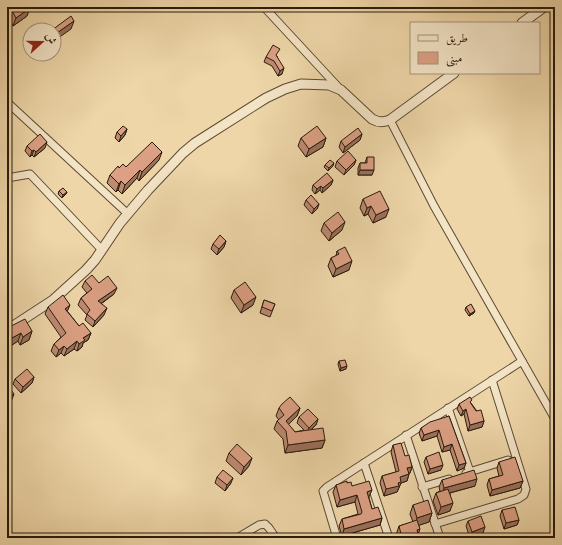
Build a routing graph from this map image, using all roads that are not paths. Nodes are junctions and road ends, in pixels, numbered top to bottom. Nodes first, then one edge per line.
1 (264, 7) edge
2 (544, 7) edge
3 (523, 22) edge
4 (453, 74) edge
5 (340, 90) junction
6 (7, 102) edge
7 (390, 120) junction
8 (7, 178) edge
9 (128, 214) junction
10 (102, 250) junction
11 (7, 330) edge
12 (522, 361) junction
13 (492, 380) junction
14 (448, 408) junction
15 (555, 419) edge
16 (406, 436) junction
17 (516, 457) junction
18 (364, 463) junction
19 (470, 472) junction
20 (422, 487) junction
21 (435, 524) junction
22 (237, 538) edge
23 (276, 538) edge
24 (337, 538) edge
25 (389, 538) edge
26 (440, 538) edge

1 - 5 street
2 - 3 street
4 - 7 street
5 - 7 street
5 - 9 street
6 - 9 street
7 - 12 street
8 - 10 street
9 - 10 street
10 - 11 street
12 - 13 street
12 - 15 street
13 - 14 street
13 - 17 street
14 - 16 street
14 - 19 street
16 - 18 street
16 - 20 street
17 - 19 street
17 - 21 street
18 - 24 street
18 - 25 street
19 - 20 street
20 - 21 street
21 - 26 street
22 - 23 street

